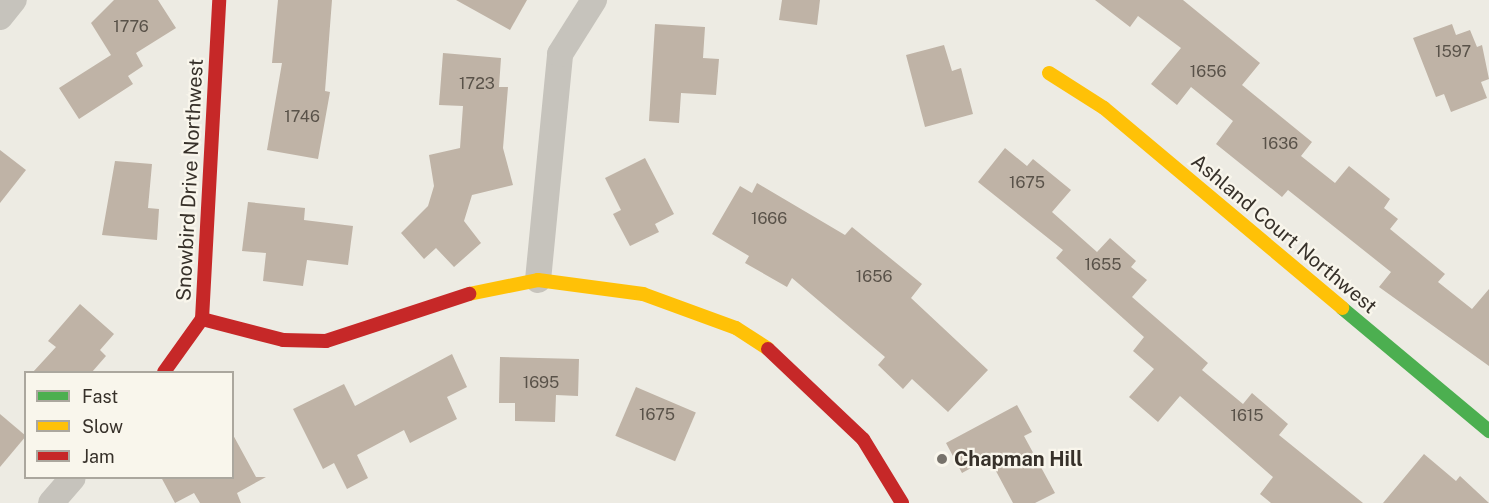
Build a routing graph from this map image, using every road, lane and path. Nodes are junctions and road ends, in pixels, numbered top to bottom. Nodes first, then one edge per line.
1 (14, 0) edge
2 (219, 0) edge
3 (594, 0) edge
4 (0, 16) edge
5 (1049, 73) dead end
6 (538, 280) junction
7 (202, 319) junction
8 (165, 371) edge
9 (1489, 431) edge
10 (71, 479) edge
11 (51, 503) edge
12 (902, 503) edge

1 - 4 street
2 - 7 street, Snowbird Drive Northwest
3 - 6 street
5 - 9 street, Ashland Court Northwest
6 - 7 street, Snowbird Drive Northwest
6 - 12 street, Snowbird Drive Northwest
7 - 8 street
10 - 11 street

